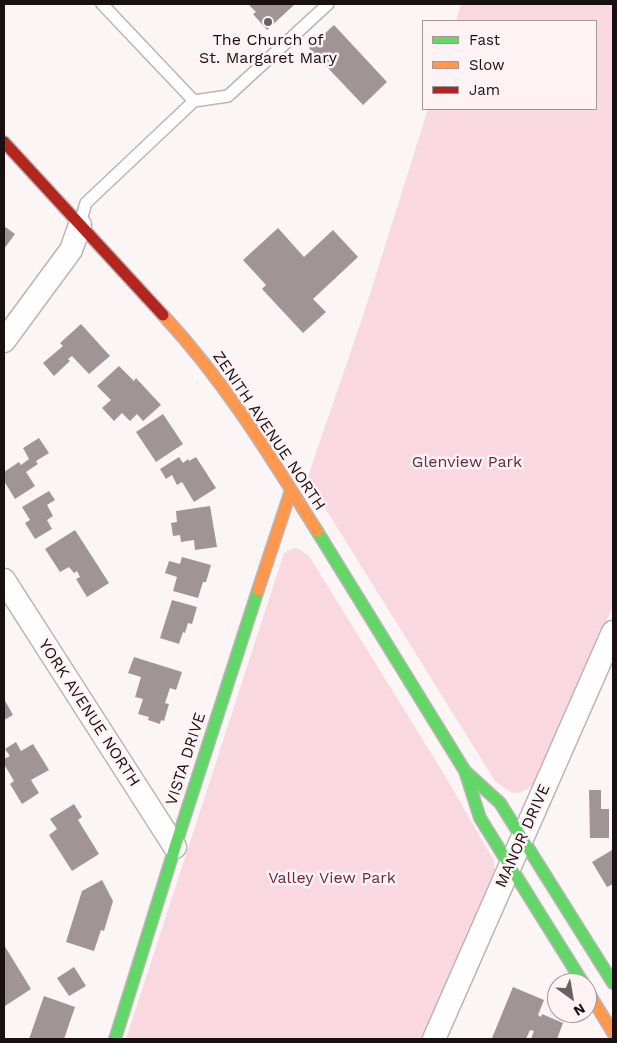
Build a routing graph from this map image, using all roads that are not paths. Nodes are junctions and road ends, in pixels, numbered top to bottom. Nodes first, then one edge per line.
1 (102, 4) edge
2 (328, 4) edge
3 (194, 101) junction
4 (4, 142) edge
5 (80, 225) junction
6 (4, 341) edge
7 (291, 490) junction
8 (4, 580) edge
9 (613, 632) edge
10 (465, 770) junction
11 (522, 838) junction
12 (175, 847) junction
13 (510, 865) junction
14 (577, 973) edge
15 (613, 982) edge
16 (597, 1007) edge
17 (613, 1033) edge
18 (115, 1039) edge
19 (434, 1039) edge

1 - 3 lane
2 - 3 lane
3 - 5 lane
4 - 5 street, ZENITH AVENUE NORTH
5 - 6 street
5 - 7 street, ZENITH AVENUE NORTH
7 - 10 street, ZENITH AVENUE NORTH
7 - 12 street, VISTA DRIVE
8 - 12 street, YORK AVENUE NORTH
9 - 11 street, MANOR DRIVE
10 - 11 street, ZENITH AVENUE NORTH
10 - 13 street, ZENITH AVENUE NORTH
11 - 13 street, MANOR DRIVE
11 - 15 street, ZENITH AVENUE NORTH
12 - 18 street, VISTA DRIVE
13 - 14 street, ZENITH AVENUE NORTH
13 - 19 street, MANOR DRIVE
16 - 17 street

